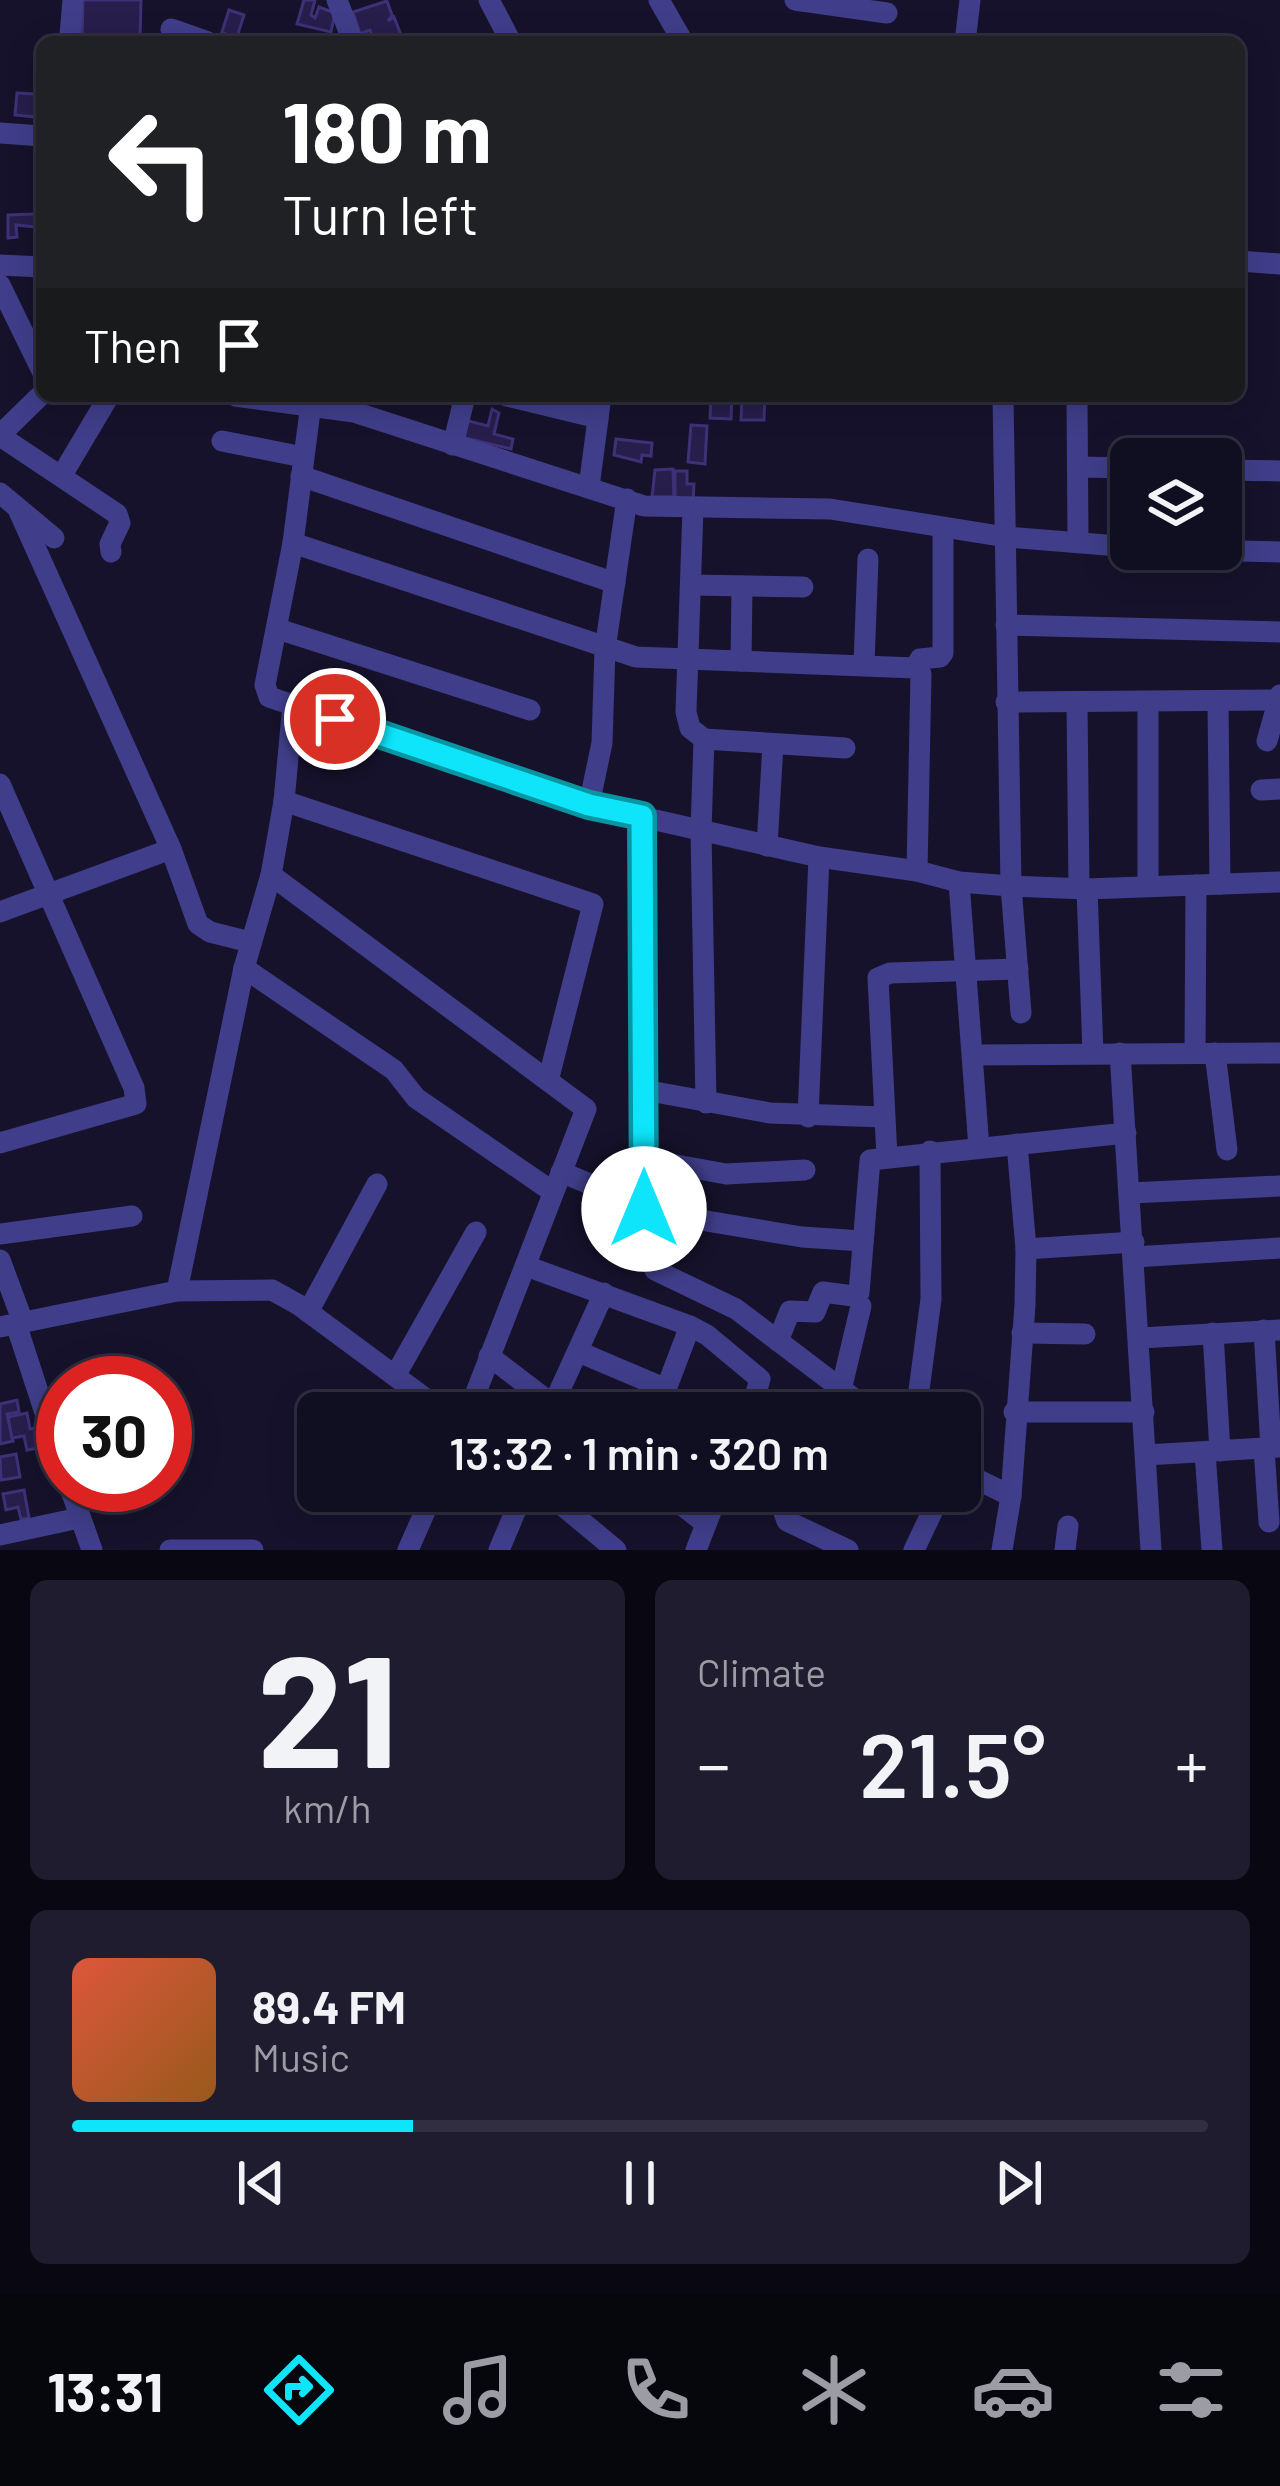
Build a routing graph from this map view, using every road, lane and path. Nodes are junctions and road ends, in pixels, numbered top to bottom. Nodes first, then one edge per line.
1 (73, 0) edge
2 (337, 0) edge
3 (489, 0) edge
4 (659, 0) edge
5 (795, 0) edge
6 (970, 0) edge
7 (887, 13) dead end
8 (171, 29) dead end
9 (70, 35) dead end
10 (191, 36) edge
11 (351, 36) edge
12 (509, 36) edge
13 (680, 36) edge
14 (966, 36) edge
15 (0, 133) edge
16 (36, 136) edge
17 (1245, 261) edge
18 (1280, 264) edge
19 (0, 265) edge
20 (36, 267) edge
21 (0, 285) edge
22 (36, 359) edge
23 (36, 400) edge
24 (105, 402) edge
25 (300, 402) edge
26 (464, 402) edge
27 (557, 402) edge
28 (1003, 402) edge
29 (1077, 402) edge
30 (311, 403) junction
31 (355, 404) edge
32 (599, 407) edge
33 (0, 436) edge
34 (222, 441) dead end
35 (453, 445) junction
36 (302, 466) junction
37 (1078, 467) junction
38 (1110, 468) edge
39 (1242, 470) edge
40 (1280, 471) edge
41 (62, 475) junction
42 (589, 488) junction
43 (627, 499) junction
44 (8, 500) edge
45 (693, 508) junction
46 (943, 529) junction
47 (1006, 537) junction
48 (54, 538) dead end
49 (1078, 542) junction
50 (293, 543) junction
51 (1110, 545) edge
52 (1242, 550) edge
53 (1280, 551) edge
54 (111, 552) dead end
55 (868, 560) dead end
56 (615, 583) junction
57 (692, 585) junction
58 (742, 586) junction
59 (803, 587) dead end
60 (1006, 625) junction
61 (278, 629) junction
62 (1280, 632) edge
63 (605, 649) junction
64 (690, 660) junction
65 (741, 662) junction
66 (864, 664) junction
67 (915, 668) junction
68 (1006, 702) junction
69 (1077, 702) junction
70 (1218, 702) junction
71 (1279, 702) edge
72 (1148, 703) junction
73 (293, 704) junction
74 (530, 710) dead end
75 (704, 739) junction
76 (1268, 741) dead end
77 (772, 744) junction
78 (845, 748) dead end
79 (0, 784) edge
80 (284, 802) junction
81 (589, 805) junction
82 (642, 816) junction
83 (700, 831) junction
84 (766, 846) junction
85 (171, 848) junction
86 (819, 857) junction
87 (916, 871) junction
88 (271, 875) junction
89 (959, 882) junction
90 (1280, 882) edge
91 (1220, 884) junction
92 (1196, 885) junction
93 (1011, 886) junction
94 (1148, 886) junction
95 (1083, 888) junction
96 (48, 895) junction
97 (0, 912) edge
98 (250, 942) junction
99 (244, 968) junction
100 (1018, 969) junction
101 (967, 971) junction
102 (1021, 1013) dead end
103 (1093, 1053) junction
104 (1120, 1053) junction
105 (1205, 1053) junction
106 (1280, 1053) edge
107 (973, 1054) junction
108 (548, 1081) junction
109 (644, 1090) junction
110 (706, 1103) junction
111 (808, 1117) junction
112 (884, 1117) junction
113 (1126, 1133) junction
114 (0, 1144) edge
115 (1017, 1144) junction
116 (979, 1148) junction
117 (1227, 1150) dead end
118 (930, 1151) junction
119 (887, 1157) junction
120 (644, 1159) junction
121 (805, 1170) dead end
122 (557, 1182) junction
123 (377, 1184) dead end
124 (1280, 1186) edge
125 (1130, 1193) junction
126 (644, 1209) junction
127 (132, 1216) dead end
128 (476, 1232) dead end
129 (0, 1234) edge
130 (863, 1241) junction
131 (1280, 1248) edge
132 (1026, 1249) junction
133 (1134, 1250) junction
134 (0, 1259) edge
135 (526, 1266) junction
136 (655, 1270) dead end
137 (177, 1291) junction
138 (604, 1293) junction
139 (861, 1306) dead end
140 (308, 1312) junction
141 (13, 1324) edge
142 (690, 1326) junction
143 (1272, 1330) edge
144 (1022, 1333) junction
145 (1085, 1334) dead end
146 (1213, 1334) junction
147 (1140, 1337) junction
148 (778, 1341) junction
149 (579, 1352) junction
150 (490, 1356) junction
151 (395, 1376) junction
152 (666, 1389) junction
153 (36, 1390) edge
154 (841, 1390) junction
155 (417, 1392) edge
156 (476, 1392) edge
157 (536, 1392) edge
158 (564, 1392) edge
159 (665, 1392) edge
160 (758, 1392) edge
161 (844, 1392) edge
162 (919, 1392) edge
163 (1014, 1412) junction
164 (1144, 1412) junction
165 (1272, 1448) edge
166 (1213, 1451) junction
167 (1146, 1455) junction
168 (981, 1482) edge
169 (1011, 1496) junction
170 (77, 1512) edge
171 (425, 1512) edge
172 (515, 1512) edge
173 (569, 1512) edge
174 (691, 1512) edge
175 (711, 1512) edge
176 (784, 1512) edge
177 (932, 1512) edge
178 (79, 1518) junction
179 (1269, 1522) dead end
180 (706, 1524) junction
181 (1068, 1526) dead end
182 (0, 1535) edge
183 (607, 1546) edge
184 (92, 1550) edge
185 (170, 1550) edge
186 (253, 1550) edge
187 (408, 1550) edge
188 (500, 1550) edge
189 (696, 1550) edge
190 (848, 1550) edge
191 (914, 1550) edge
192 (1002, 1550) edge
193 (1065, 1550) edge
194 (1151, 1550) edge
195 (1212, 1550) edge

1 - 9 street
2 - 11 street
3 - 12 street
4 - 13 street
5 - 7 street
6 - 14 street
8 - 10 street
15 - 16 street
17 - 18 street
19 - 20 street
21 - 22 street
23 - 33 street
24 - 41 street
25 - 30 street
26 - 35 street
27 - 32 street
28 - 47 street
29 - 37 street
30 - 31 street
30 - 36 street
31 - 35 street
32 - 42 street
33 - 41 street
34 - 36 street
35 - 42 street
36 - 50 street
36 - 56 street
37 - 38 street
37 - 49 street
39 - 40 street
41 - 54 street
42 - 43 street
43 - 45 street
43 - 56 street
44 - 48 street
44 - 85 street
45 - 46 street
45 - 57 street
46 - 47 street
46 - 67 street
47 - 49 street
47 - 60 street
49 - 51 street
50 - 61 street
50 - 63 street
52 - 53 street
55 - 66 street
56 - 63 street
57 - 58 street
57 - 64 street
58 - 59 street
58 - 65 street
60 - 62 street
60 - 68 street
61 - 73 street
61 - 74 street
63 - 64 street
63 - 81 street
64 - 65 street
64 - 75 street
65 - 66 street
66 - 67 street
67 - 87 street
68 - 69 street
68 - 93 street
69 - 72 street
69 - 95 street
70 - 71 street
70 - 72 street
70 - 91 street
71 - 76 street
72 - 94 street
73 - 80 street
73 - 81 street
75 - 77 street
75 - 83 street
77 - 78 street
77 - 84 street
79 - 96 street
80 - 88 street
80 - 108 street
81 - 82 street
82 - 83 street
82 - 109 street
83 - 84 street
83 - 110 street
84 - 86 street
85 - 96 street
85 - 98 street
86 - 87 street
86 - 111 street
87 - 89 street
88 - 98 street
88 - 108 street
89 - 93 street
89 - 101 street
90 - 91 street
91 - 92 street
92 - 94 street
92 - 105 street
93 - 95 street
93 - 100 street
94 - 95 street
95 - 103 street
96 - 97 street
96 - 114 street
98 - 99 street
99 - 122 street
99 - 137 street
100 - 101 street
100 - 102 street
101 - 107 street
101 - 112 street
103 - 104 street
103 - 107 street
104 - 105 street
104 - 113 street
105 - 106 street
105 - 117 street
107 - 116 street
108 - 122 street
109 - 110 street
109 - 120 street
110 - 111 street
111 - 112 street
112 - 119 street
113 - 115 street
113 - 125 street
115 - 116 street
115 - 132 street
116 - 118 street
118 - 119 street
118 - 162 street
119 - 130 street
120 - 121 street
120 - 126 street
122 - 126 street
122 - 135 street
123 - 140 street
124 - 125 street
125 - 133 street
126 - 130 street
127 - 129 street
128 - 151 street
130 - 148 street
131 - 133 street
132 - 133 street
132 - 144 street
133 - 147 street
134 - 141 street
135 - 138 street
135 - 150 street
136 - 148 street
137 - 140 street
137 - 141 street
138 - 142 street
138 - 149 street
139 - 154 street
140 - 151 street
141 - 153 street
142 - 152 street
142 - 160 street
143 - 146 street
143 - 165 street
144 - 145 street
144 - 163 street
146 - 147 street
146 - 166 street
147 - 164 street
148 - 154 street
149 - 152 street
149 - 158 street
150 - 156 street
150 - 157 street
151 - 155 street
152 - 159 street
154 - 161 street
163 - 164 street
163 - 169 street
164 - 167 street
165 - 166 street
165 - 179 street
166 - 167 street
166 - 195 street
167 - 194 street
168 - 169 street
169 - 192 street
170 - 178 street
171 - 187 street
172 - 188 street
173 - 183 street
174 - 180 street
175 - 180 street
176 - 190 street
177 - 191 street
178 - 182 street
178 - 184 street
180 - 189 street
181 - 193 street
185 - 186 street

